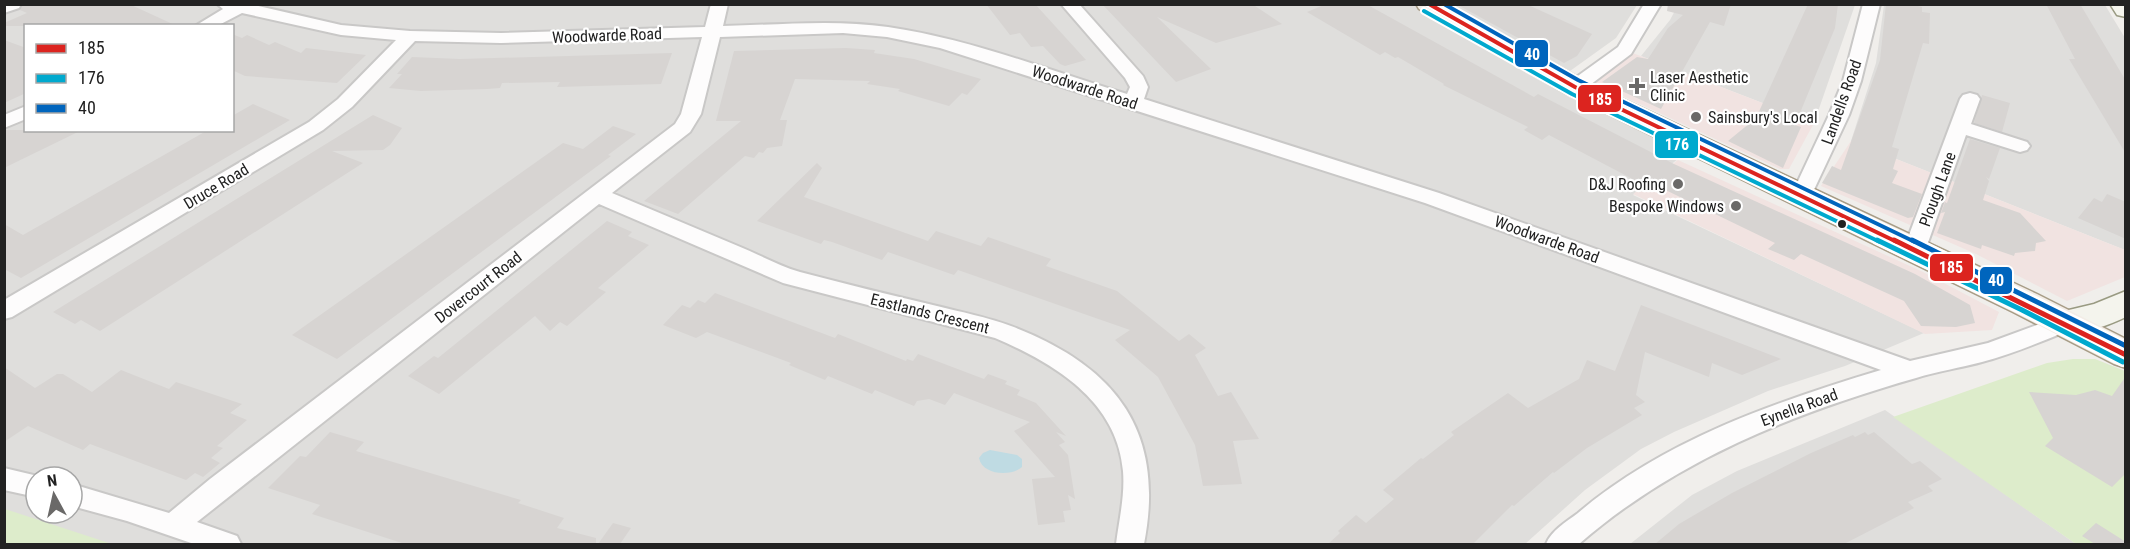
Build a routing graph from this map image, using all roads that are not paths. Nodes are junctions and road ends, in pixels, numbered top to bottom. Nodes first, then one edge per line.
1 (13, 4) edge
2 (720, 4) edge
3 (1070, 4) edge
4 (1428, 4) edge
5 (1653, 4) edge
6 (1872, 4) edge
7 (2122, 4) edge
8 (232, 6) edge
9 (4, 8) edge
10 (2126, 10) edge
11 (206, 24) edge
12 (712, 32) junction
13 (410, 36) junction
14 (1575, 87) junction
15 (1970, 99) dead end
16 (1133, 102) junction
17 (24, 113) edge
18 (4, 122) edge
19 (1960, 127) junction
20 (2020, 146) dead end
21 (597, 195) junction
22 (1801, 196) junction
23 (1914, 251) junction
24 (2126, 303) edge
25 (4, 311) edge
26 (2064, 323) junction
27 (2126, 355) edge
28 (1909, 370) junction
29 (4, 479) edge
30 (24, 483) edge
31 (84, 498) edge
32 (173, 526) junction
33 (227, 544) edge
34 (1130, 544) edge
35 (1560, 544) edge

1 - 9 street
2 - 12 street, Dovercourt Road
3 - 16 street
4 - 14 main road
5 - 14 street
6 - 22 street, Landells Road
7 - 10 main road
8 - 11 street
8 - 13 street, Woodwarde Road
12 - 13 street, Woodwarde Road
12 - 16 street, Woodwarde Road
12 - 21 street, Dovercourt Road
13 - 25 street, Druce Road
14 - 22 main road
15 - 19 street, Plough Lane
16 - 28 street, Woodwarde Road
17 - 18 street
19 - 20 street
19 - 23 street, Plough Lane
21 - 32 street, Dovercourt Road
21 - 34 street, Eastlands Crescent
22 - 23 main road
23 - 26 main road
24 - 26 main road
26 - 27 main road
26 - 28 street, Eynella Road
28 - 35 street, Eynella Road
29 - 30 street
31 - 32 street
32 - 33 street

